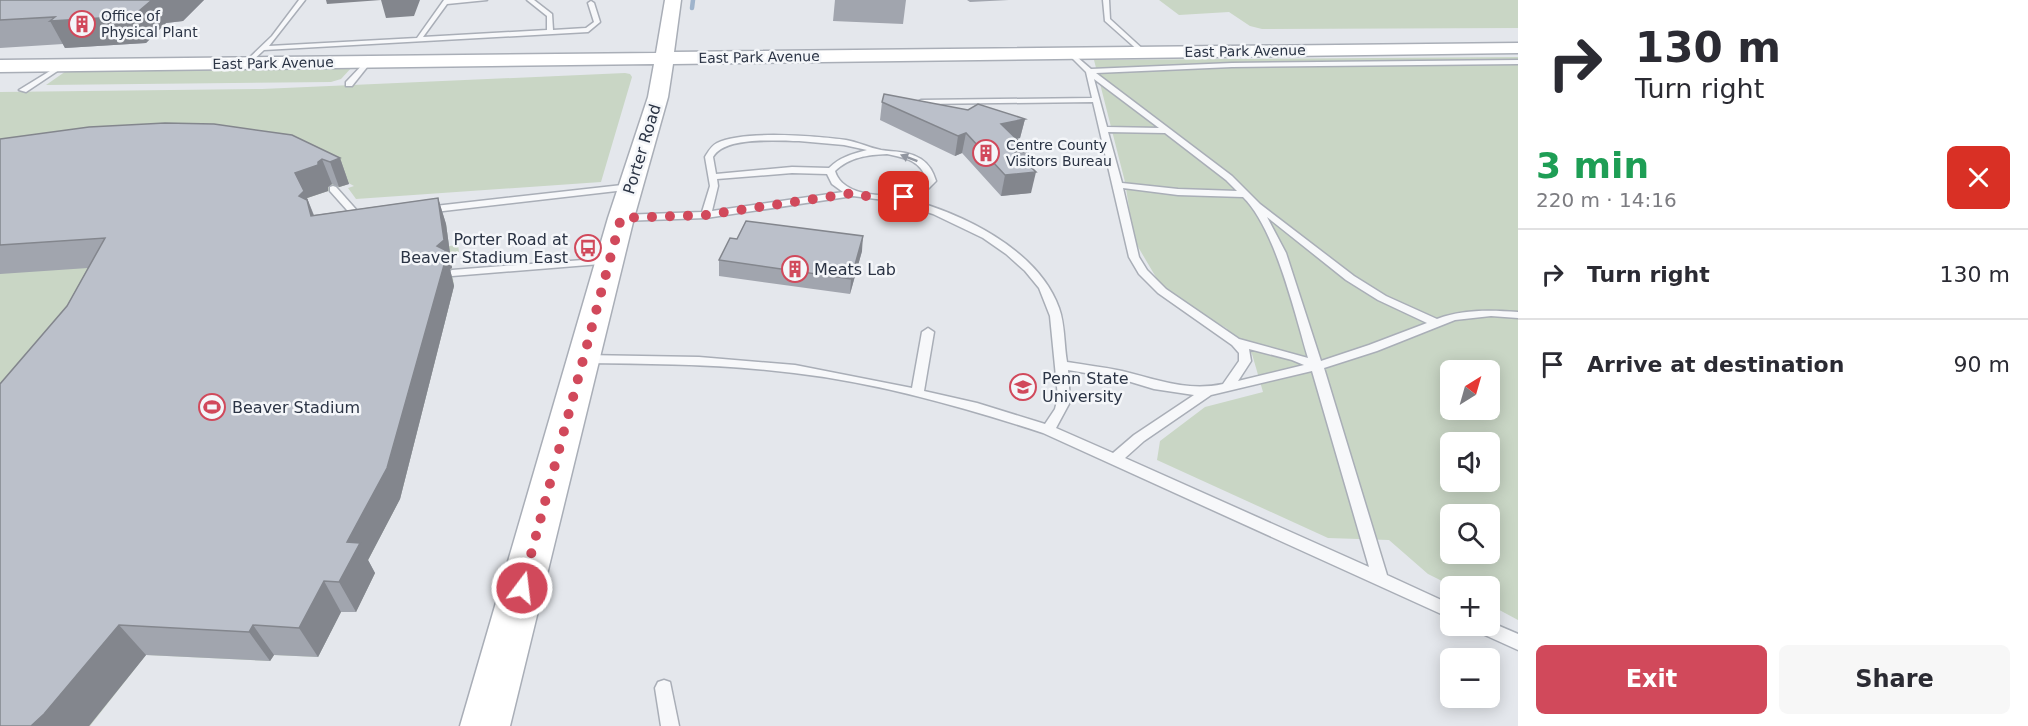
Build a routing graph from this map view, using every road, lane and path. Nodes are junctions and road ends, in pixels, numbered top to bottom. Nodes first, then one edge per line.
1 (302, 0) edge
2 (484, 0) edge
3 (530, 0) edge
4 (672, 0) edge
5 (1106, 0) edge
6 (446, 1) edge
7 (591, 3) dead end
8 (550, 32) junction
9 (419, 39) junction
10 (264, 48) junction
11 (1518, 48) edge
12 (1143, 52) junction
13 (1070, 53) junction
14 (665, 58) junction
15 (369, 61) junction
16 (1518, 62) edge
17 (247, 63) junction
18 (63, 65) junction
19 (0, 66) edge
20 (1089, 71) junction
21 (349, 84) dead end
22 (22, 90) dead end
23 (1097, 100) junction
24 (921, 102) edge
25 (1104, 129) junction
26 (1168, 131) junction
27 (878, 152) junction
28 (831, 171) junction
29 (712, 177) junction
30 (1118, 185) junction
31 (333, 189) dead end
32 (854, 193) junction
33 (1245, 194) junction
34 (892, 198) junction
35 (626, 203) junction
36 (1255, 203) junction
37 (414, 211) edge
38 (706, 215) junction
39 (370, 216) edge
40 (610, 261) junction
41 (452, 273) dead end
42 (1518, 315) edge
43 (1436, 322) junction
44 (928, 332) dead end
45 (1235, 342) junction
46 (583, 359) junction
47 (1060, 365) junction
48 (1317, 366) junction
49 (1226, 389) junction
50 (1207, 392) junction
51 (918, 393) junction
52 (1048, 430) junction
53 (1115, 459) junction
54 (1380, 579) junction
55 (1440, 606) edge
56 (1500, 634) edge
57 (1518, 642) edge
58 (664, 688) dead end
59 (485, 726) edge
60 (670, 726) edge

1 - 10 lane
2 - 6 lane
3 - 8 lane
4 - 14 main road, Porter Road
5 - 12 lane
6 - 9 lane
7 - 8 lane
8 - 9 lane
9 - 10 lane
10 - 17 lane
11 - 12 main road, East Park Avenue
12 - 13 main road, East Park Avenue
13 - 14 main road, East Park Avenue
13 - 20 lane
14 - 15 main road, East Park Avenue
14 - 35 main road, Porter Road
15 - 17 main road, East Park Avenue
15 - 21 lane
16 - 20 lane
17 - 18 main road, East Park Avenue
18 - 19 main road, East Park Avenue
18 - 22 lane
20 - 23 lane
20 - 26 lane
23 - 24 lane
23 - 25 lane
25 - 26 lane
25 - 30 lane
26 - 33 lane
27 - 28 lane
27 - 29 lane
34 -> 27 lane
28 - 29 lane
28 - 32 lane
29 - 38 lane
30 - 33 lane
30 - 45 lane
31 - 39 lane
32 - 34 lane
32 - 38 lane
33 - 36 lane
34 - 47 lane
35 - 37 lane
35 - 38 lane
35 - 40 main road, Porter Road
36 - 43 lane
36 - 48 lane
40 - 41 lane
40 - 46 main road, Porter Road
42 - 43 lane
43 - 48 lane
44 - 51 lane
45 - 48 lane
45 - 49 lane
46 - 51 lane
46 - 59 main road, Porter Road
47 - 50 lane
47 - 52 lane
48 - 49 lane
48 - 54 lane
49 - 50 lane
50 - 53 lane
51 - 52 lane
52 - 53 lane
53 - 54 lane
54 - 55 lane
56 - 57 lane
58 - 60 lane

